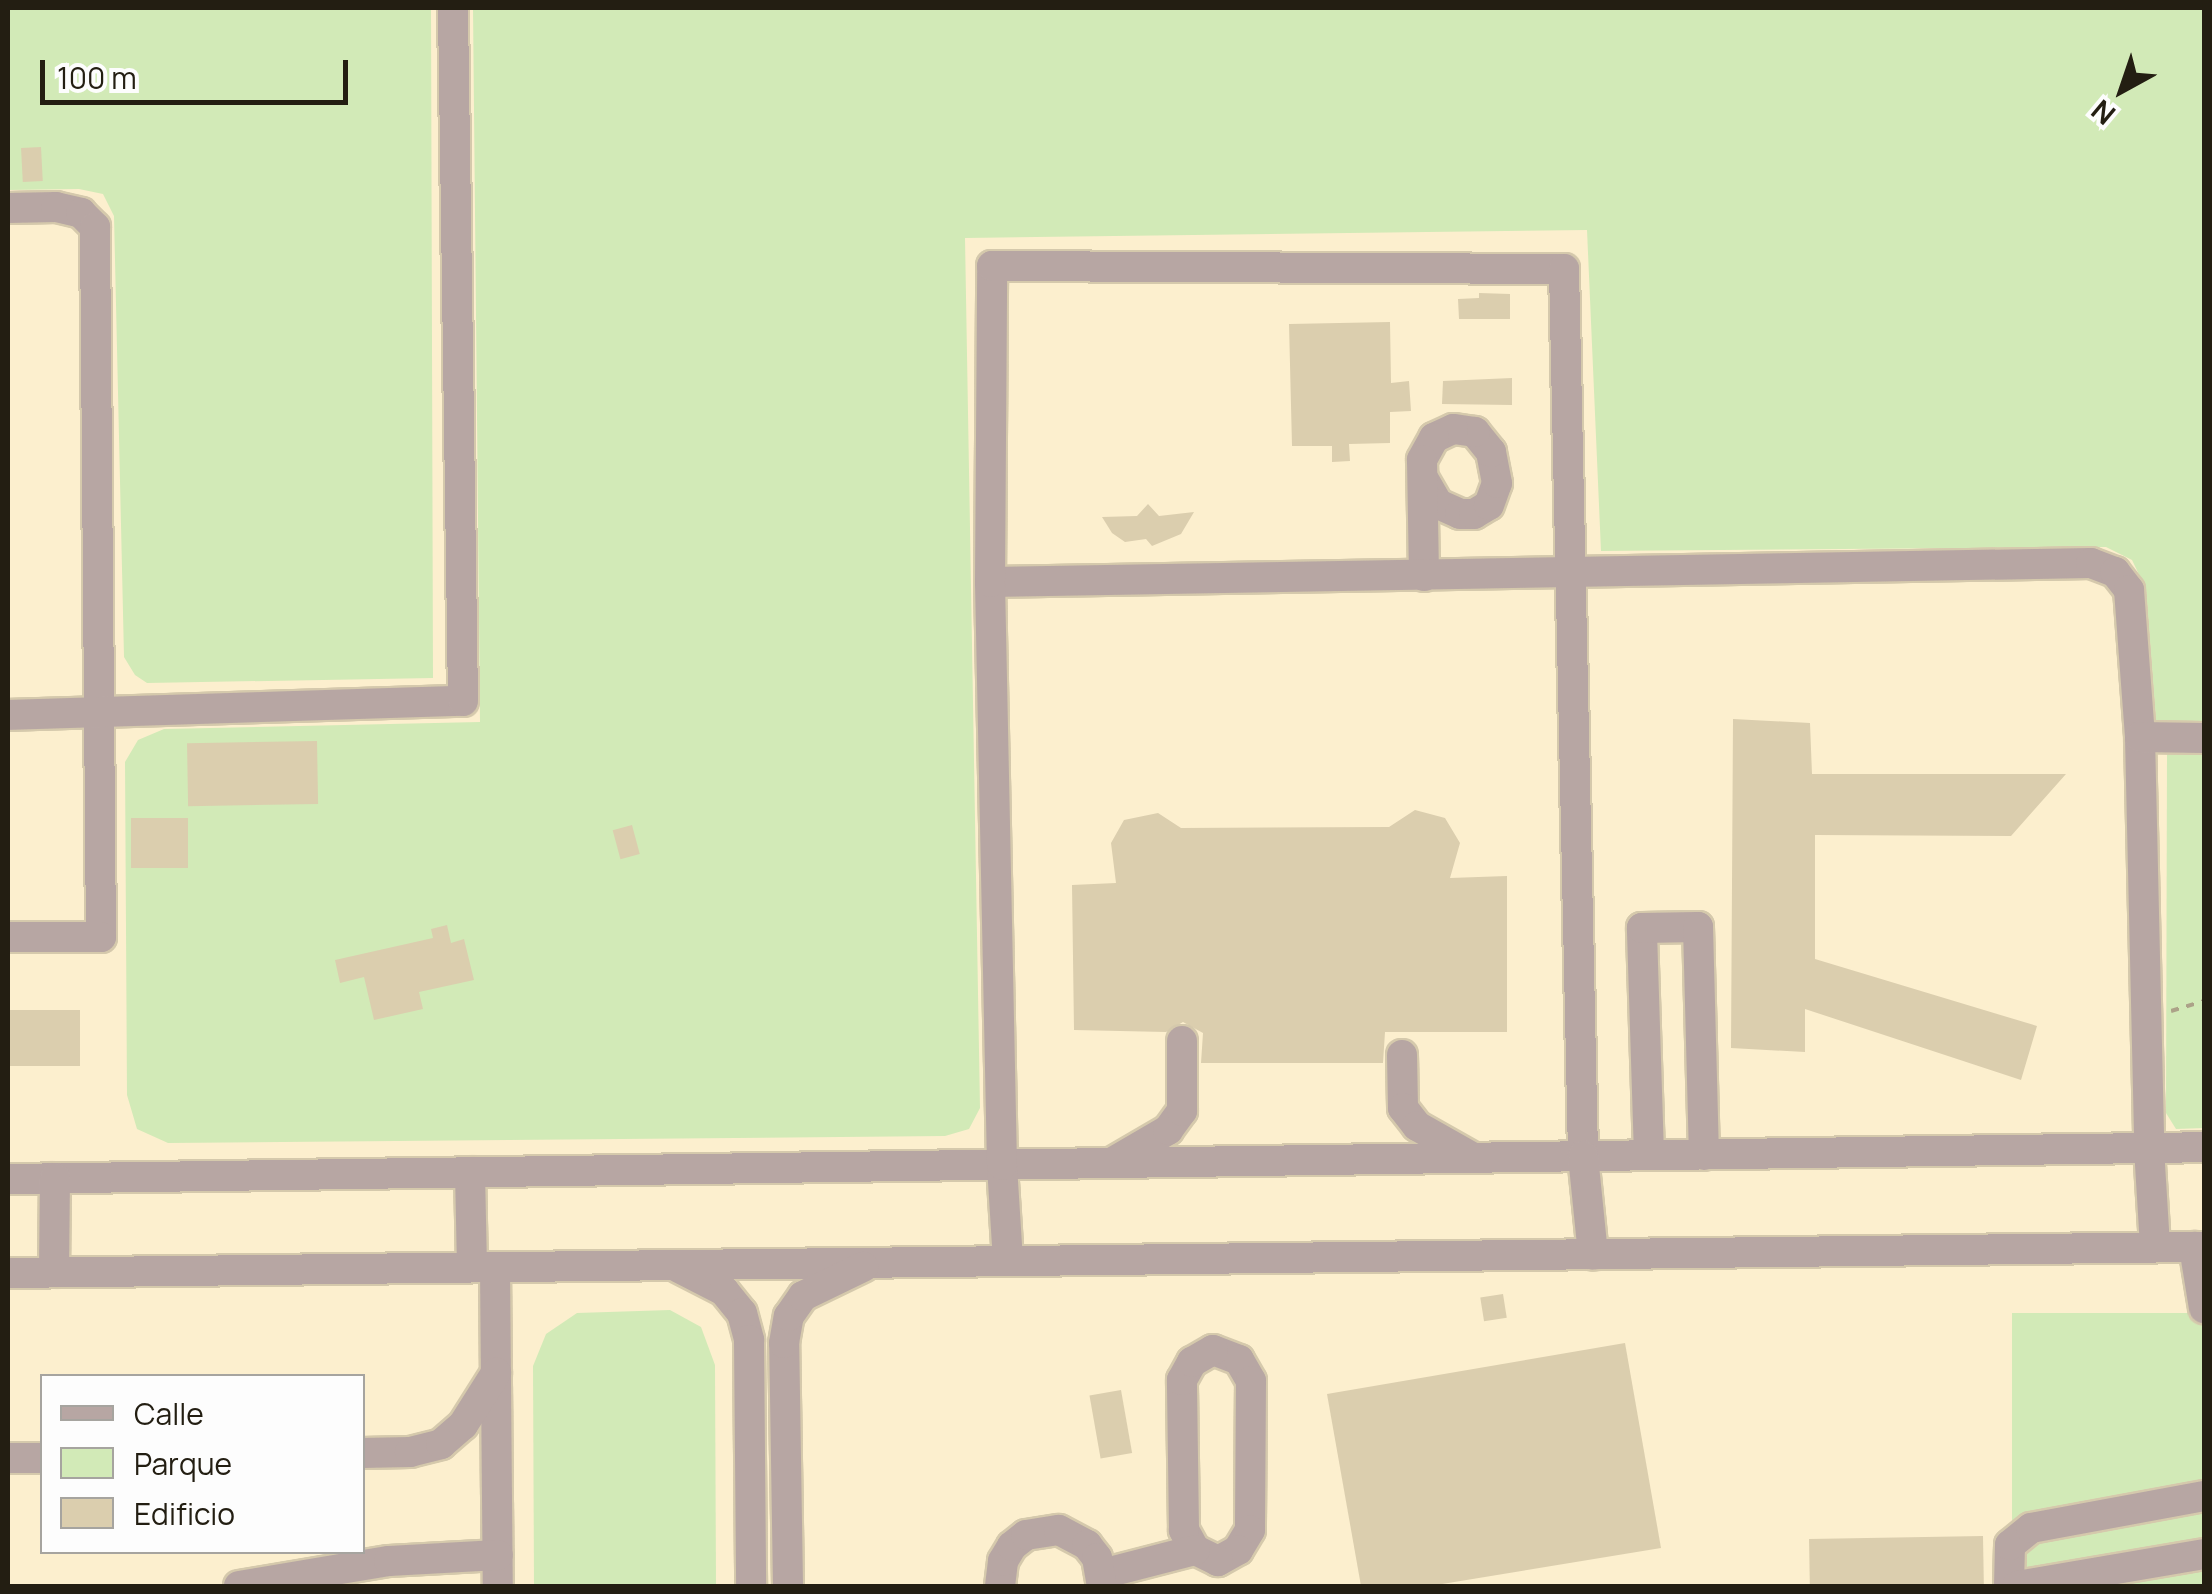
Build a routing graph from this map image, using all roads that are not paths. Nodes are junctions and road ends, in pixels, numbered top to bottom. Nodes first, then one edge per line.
1 (453, 8) edge
2 (8, 208) edge
3 (1423, 478) junction
4 (1495, 494) junction
5 (1494, 525) dead end
6 (1571, 574) junction
7 (1424, 576) junction
8 (990, 582) junction
9 (99, 712) junction
10 (8, 714) edge
11 (2140, 736) junction
12 (2204, 738) edge
13 (8, 937) edge
14 (1182, 1041) dead end
15 (1402, 1055) dead end
16 (1702, 1084) junction
17 (1647, 1086) junction
18 (2204, 1147) edge
19 (2149, 1148) junction
20 (1704, 1154) junction
21 (1584, 1156) junction
22 (1649, 1156) junction
23 (1473, 1158) junction
24 (1110, 1163) junction
25 (1002, 1165) junction
26 (470, 1172) junction
27 (55, 1178) junction
28 (8, 1183) edge
29 (2156, 1247) junction
30 (2199, 1247) edge
31 (1592, 1254) junction
32 (1008, 1261) junction
33 (873, 1263) junction
34 (672, 1265) junction
35 (483, 1268) junction
36 (8, 1270) edge
37 (54, 1272) junction
38 (2204, 1308) edge
39 (496, 1373) junction
40 (365, 1452) edge
41 (8, 1458) edge
42 (40, 1458) edge
43 (2204, 1496) edge
44 (1194, 1550) junction
45 (2204, 1554) edge
46 (498, 1556) junction
47 (1102, 1580) edge
48 (240, 1586) edge
49 (498, 1586) edge
50 (752, 1586) edge
51 (788, 1586) edge
52 (1000, 1586) edge
53 (2013, 1586) edge

1 - 9 street
2 - 9 street
3 - 4 street
3 - 4 street
3 - 7 street
4 - 5 street
6 - 7 street
6 - 8 street
6 - 11 street
6 - 21 street
7 - 8 street
8 - 25 street
9 - 10 street
9 - 13 street
11 - 12 street
11 - 19 street
14 - 24 street
15 - 23 street
16 - 17 street
16 - 17 street
16 - 20 street
17 - 22 street
18 - 19 street
19 - 20 street
19 - 29 street
20 - 22 street
21 - 22 street
21 - 23 street
21 - 31 street
23 - 24 street
24 - 25 street
25 - 26 street
25 - 32 street
26 - 27 street
26 - 35 street
27 - 28 street
27 - 37 street
29 - 30 street
29 - 31 street
30 - 38 street
31 - 32 street
32 - 33 street
33 - 34 street
33 - 51 street
34 - 35 street
34 - 50 street
35 - 37 street
35 - 39 street
36 - 37 street
39 - 40 street
39 - 46 street
41 - 42 street
43 - 53 street
44 - 44 street
44 - 47 street
45 - 53 street
46 - 48 street
46 - 49 street
47 - 52 street

